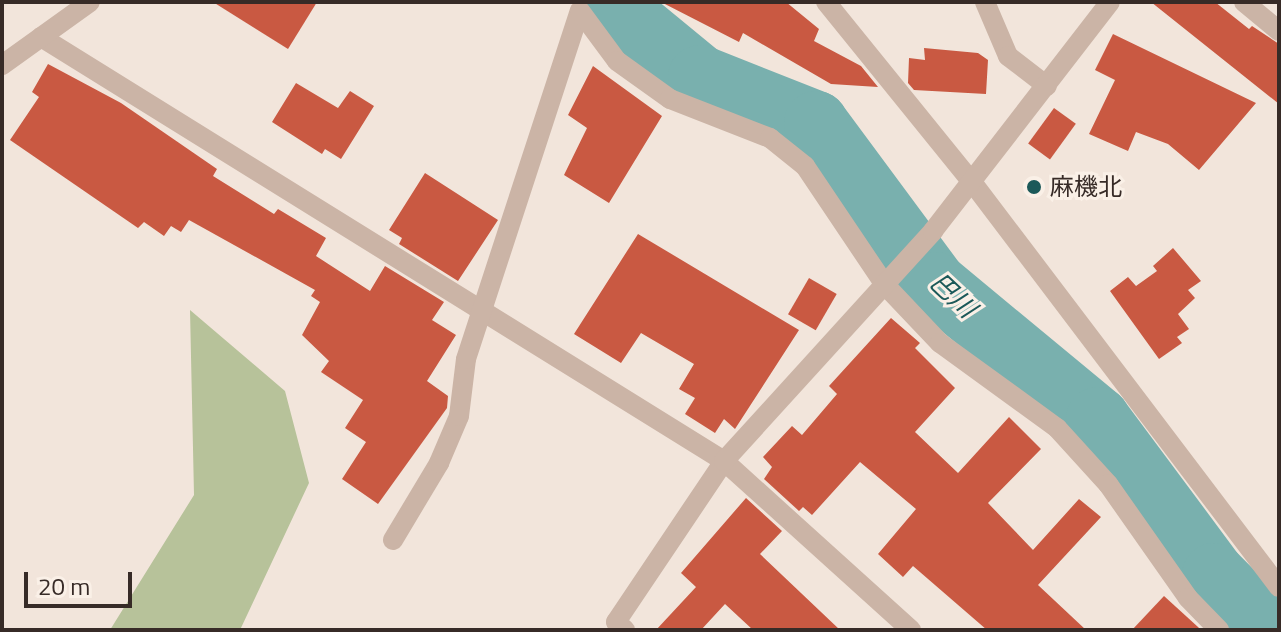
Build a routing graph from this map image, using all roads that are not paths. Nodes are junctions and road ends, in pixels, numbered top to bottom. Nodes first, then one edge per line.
1 (90, 2) edge
2 (826, 2) edge
3 (985, 2) edge
4 (1110, 2) edge
5 (1244, 2) edge
6 (1279, 31) edge
7 (41, 37) junction
8 (2, 65) edge
9 (1047, 86) junction
10 (972, 182) junction
11 (885, 285) junction
12 (482, 310) junction
13 (724, 461) junction
14 (393, 540) dead end
15 (1279, 587) edge
16 (625, 630) edge
17 (911, 630) edge
18 (1219, 630) edge

1 - 7 street
2 - 10 street
3 - 9 street
4 - 9 street
5 - 6 street
7 - 8 street
7 - 12 street
9 - 10 street
10 - 11 street
10 - 15 street
11 - 12 street
11 - 13 street
11 - 18 street
12 - 13 street
12 - 14 street
13 - 16 street
13 - 17 street

